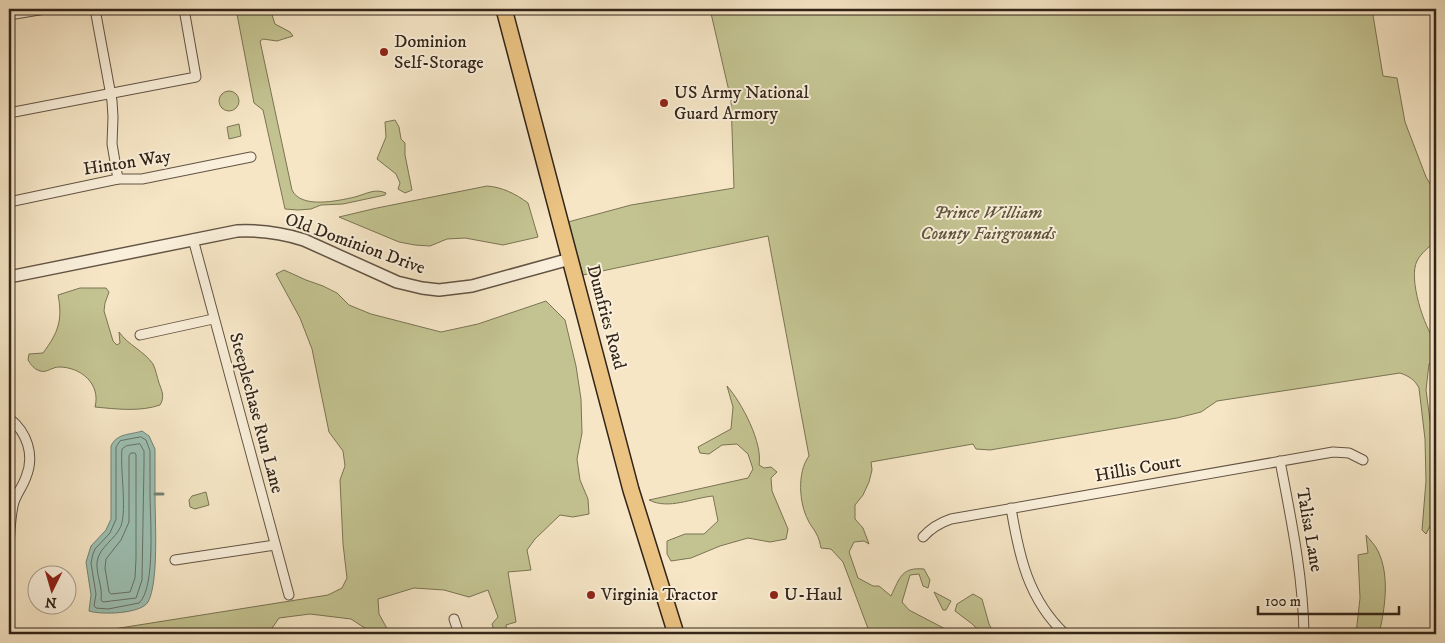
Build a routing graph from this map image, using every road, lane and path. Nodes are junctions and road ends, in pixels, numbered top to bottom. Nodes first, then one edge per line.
1 (45, 9) edge
2 (95, 9) edge
3 (184, 9) edge
4 (504, 9) edge
5 (9, 15) edge
6 (110, 93) junction
7 (9, 113) edge
8 (251, 157) dead end
9 (118, 179) junction
10 (9, 202) edge
11 (193, 239) junction
12 (570, 259) junction
13 (9, 277) edge
14 (213, 319) junction
15 (140, 335) dead end
16 (9, 418) edge
17 (1363, 460) dead end
18 (1280, 461) junction
19 (1011, 508) junction
20 (924, 537) dead end
21 (275, 545) junction
22 (9, 548) edge
23 (176, 560) dead end
24 (289, 595) dead end
25 (454, 619) dead end
26 (459, 634) edge
27 (676, 634) edge
28 (1065, 634) edge
29 (1304, 634) edge

1 - 5 street
2 - 6 street
3 - 6 street
4 - 12 main road, Dumfries Road
6 - 7 street
6 - 9 street
8 - 9 street, Hinton Way
9 - 10 street, Hinton Way
11 - 12 street, Old Dominion Drive
11 - 13 street, Old Dominion Drive
11 - 14 street, Steeplechase Run Lane
12 - 27 main road, Dumfries Road
14 - 15 street
14 - 21 street, Steeplechase Run Lane
16 - 22 street
17 - 18 street, Hillis Court
18 - 19 street, Hillis Court
18 - 29 street, Talisa Lane
19 - 20 street, Hillis Court
19 - 28 street
21 - 23 street
21 - 24 street, Steeplechase Run Lane
25 - 26 street

